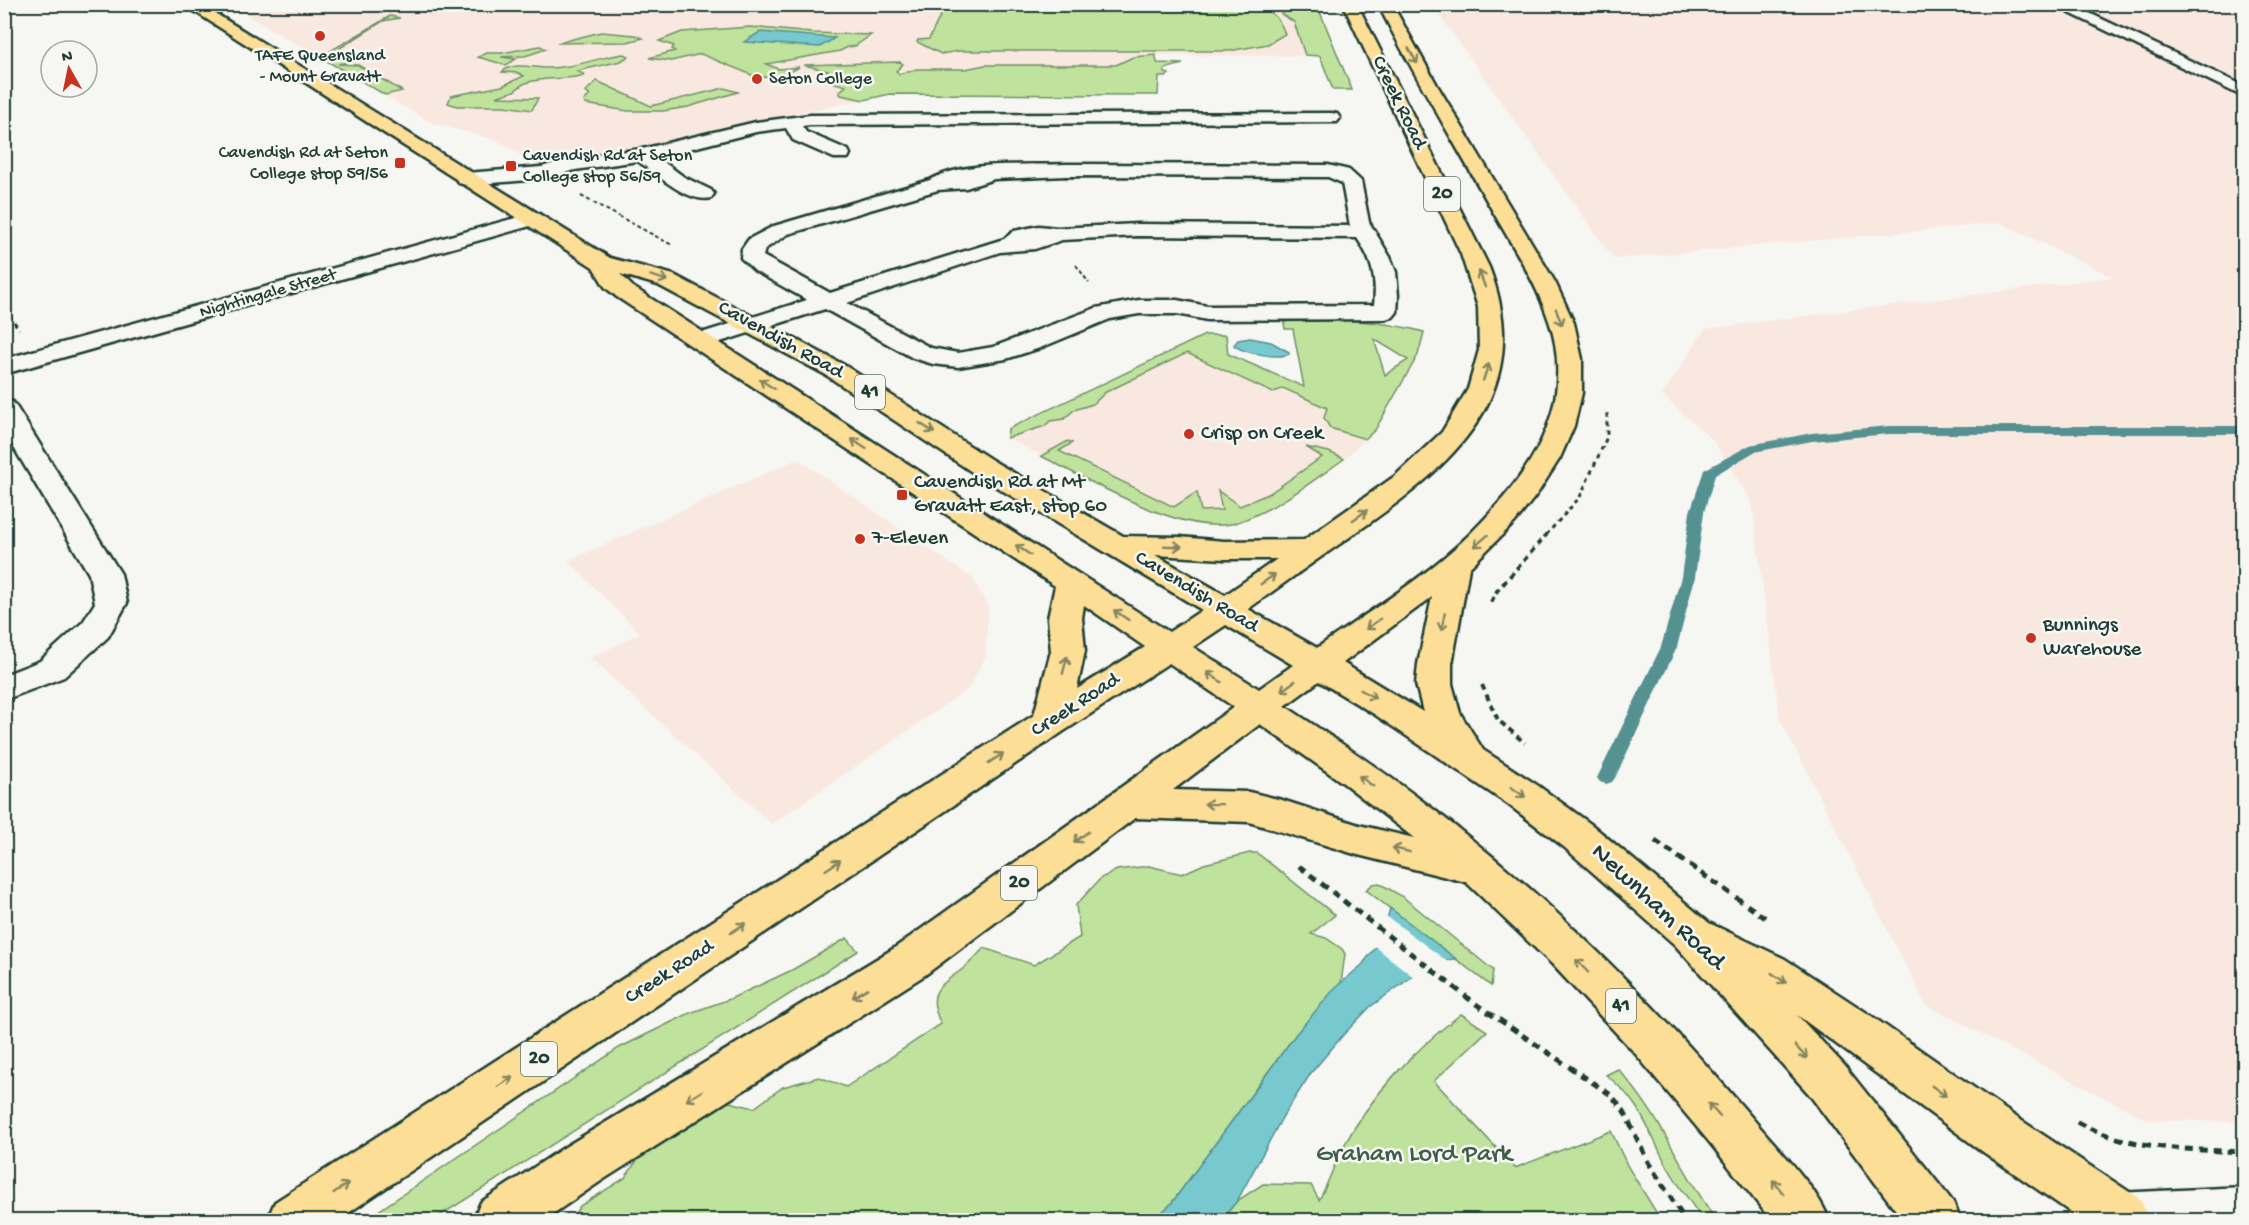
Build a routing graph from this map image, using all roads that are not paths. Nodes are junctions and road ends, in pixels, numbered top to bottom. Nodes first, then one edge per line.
1 (190, 4) edge
2 (1350, 4) edge
3 (1384, 4) edge
4 (2058, 4) edge
5 (2244, 92) edge
6 (1277, 101) dead end
7 (1282, 118) junction
8 (1331, 118) dead end
9 (791, 122) junction
10 (841, 154) dead end
11 (642, 155) junction
12 (602, 162) junction
13 (466, 178) junction
14 (704, 194) dead end
15 (523, 197) junction
16 (531, 220) junction
17 (1362, 232) junction
18 (602, 262) junction
19 (826, 301) junction
20 (750, 323) junction
21 (701, 341) junction
22 (4, 368) edge
23 (4, 408) edge
24 (1114, 545) junction
25 (1312, 549) junction
26 (1454, 565) junction
27 (1072, 582) junction
28 (1225, 610) junction
29 (1170, 647) junction
30 (1317, 665) junction
31 (4, 688) edge
32 (1259, 707) junction
33 (1051, 722) junction
34 (1470, 759) junction
35 (1128, 803) junction
36 (1479, 869) junction
37 (1690, 932) junction
38 (2244, 1213) edge
39 (2109, 1219) edge
40 (292, 1221) edge
41 (499, 1221) edge
42 (1803, 1221) edge
43 (1935, 1221) edge

1 - 13 main road, Cavendish Road / 41
25 -> 2 main road, Creek Road / 20
3 -> 26 main road, Creek Road / 20
4 - 5 street
6 - 7 street
7 - 8 street
7 - 9 street
9 - 10 street
9 - 11 street
11 - 12 street
11 - 14 street
12 - 13 street
12 - 15 street
13 - 15 main road, Cavendish Road / 41
15 - 16 main road, Cavendish Road / 41
16 - 18 main road, Cavendish Road / 41
16 - 22 street, Nightingale Street
17 - 19 street
17 - 19 street
17 - 19 street
18 -> 20 main road, Cavendish Road / 41
18 - 21 main road, Cavendish Road / 41
19 - 20 street
20 - 21 street
20 -> 24 main road, Cavendish Road / 41
27 -> 21 main road, Cavendish Road / 41
23 - 31 street
24 -> 25 main road
24 - 28 main road, Cavendish Road / 41
28 -> 25 main road, Creek Road / 20
26 -> 30 main road, Creek Road / 20
26 -> 34 main road
29 -> 27 main road, Cavendish Road / 41
33 -> 27 main road
28 - 29 main road, Creek Road / 20
28 - 30 main road, Cavendish Road / 41
32 -> 29 main road, Cavendish Road / 41
29 - 33 main road, Creek Road / 20
30 -> 32 main road, Creek Road / 20
30 -> 34 main road, Newnham Road / 41
32 - 35 main road, Creek Road / 20
36 -> 32 main road, 41
40 -> 33 main road, Creek Road / 20
34 -> 37 main road, Newnham Road / 41
36 -> 35 main road
35 -> 41 main road, Creek Road / 20
42 -> 36 main road, 41
37 -> 39 main road
37 -> 43 main road, Newnham Road / 41
38 - 39 street

